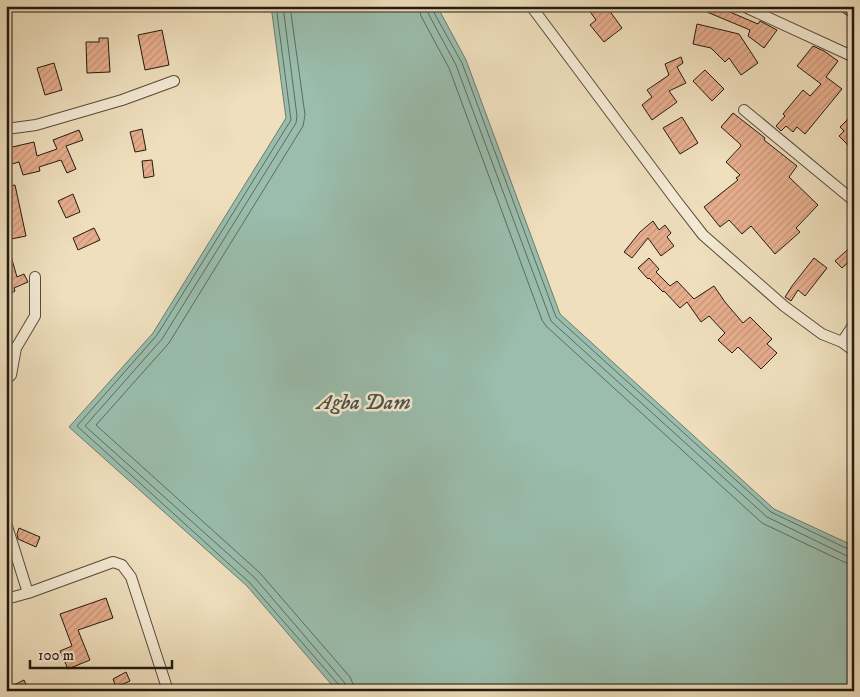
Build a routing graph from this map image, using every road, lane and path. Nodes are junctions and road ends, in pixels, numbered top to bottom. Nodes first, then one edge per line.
1 (532, 6) edge
2 (743, 6) edge
3 (854, 57) edge
4 (174, 81) dead end
5 (744, 110) dead end
6 (6, 130) edge
7 (854, 201) edge
8 (35, 277) dead end
9 (854, 324) edge
10 (842, 342) junction
11 (854, 351) edge
12 (6, 380) edge
13 (6, 523) edge
14 (28, 592) junction
15 (6, 599) edge
16 (168, 691) edge

1 - 10 street
2 - 3 street
4 - 6 street
5 - 7 street
8 - 12 street
9 - 10 street
10 - 11 street
13 - 14 street
14 - 15 street
14 - 16 street

